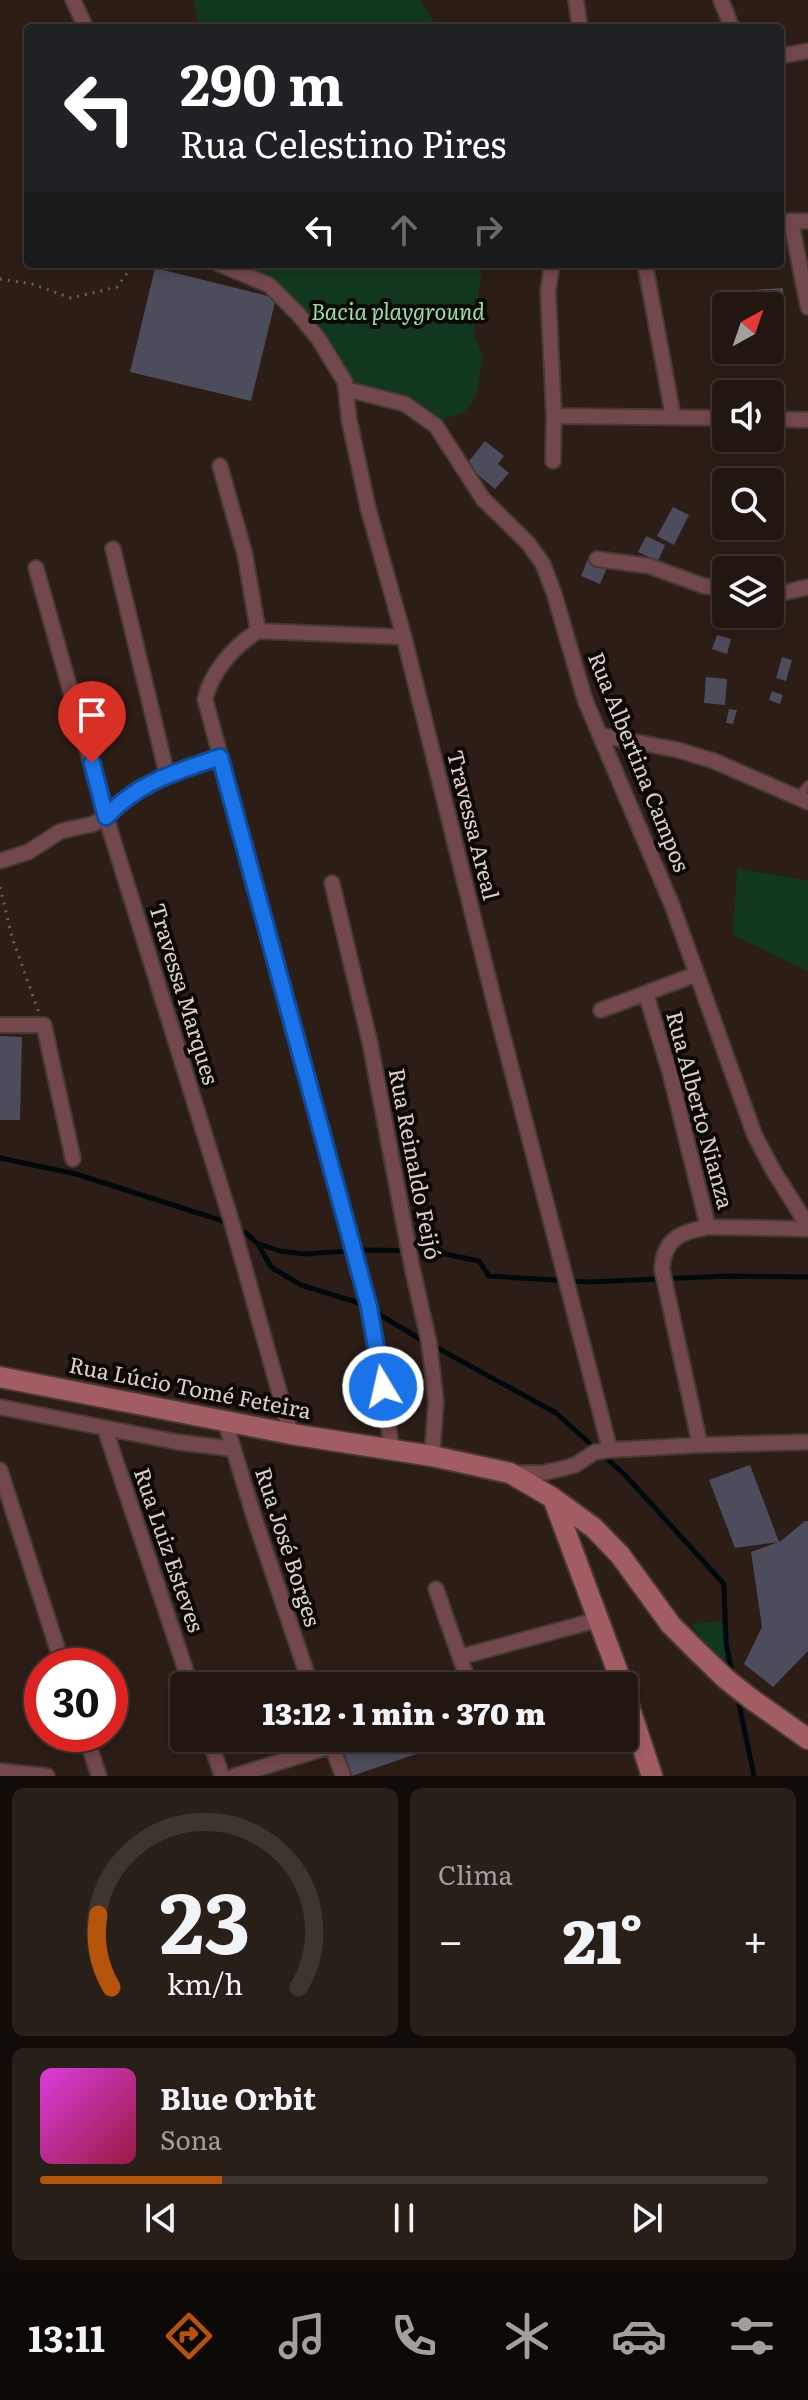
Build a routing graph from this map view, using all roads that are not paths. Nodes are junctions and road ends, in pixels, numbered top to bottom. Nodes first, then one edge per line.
1 (73, 0) edge
2 (576, 0) edge
3 (721, 0) edge
4 (84, 24) edge
5 (579, 24) edge
6 (730, 24) edge
7 (808, 51) edge
8 (784, 55) edge
9 (808, 221) edge
10 (786, 222) edge
11 (229, 268) edge
12 (551, 268) edge
13 (646, 268) edge
14 (808, 307) edge
15 (346, 389) junction
16 (554, 416) junction
17 (673, 416) junction
18 (712, 417) edge
19 (784, 419) edge
20 (808, 420) edge
21 (553, 461) dead end
22 (220, 466) dead end
23 (113, 549) dead end
24 (597, 559) dead end
25 (36, 568) dead end
26 (712, 587) edge
27 (808, 587) edge
28 (784, 593) edge
29 (258, 631) junction
30 (404, 637) junction
31 (600, 735) junction
32 (220, 757) junction
33 (167, 775) junction
34 (808, 785) edge
35 (803, 800) edge
36 (106, 817) junction
37 (0, 861) edge
38 (332, 883) dead end
39 (697, 974) junction
40 (646, 994) junction
41 (601, 1010) dead end
42 (0, 1025) edge
43 (73, 1159) dead end
44 (708, 1227) junction
45 (808, 1228) edge
46 (0, 1377) edge
47 (0, 1407) edge
48 (225, 1421) junction
49 (105, 1429) junction
50 (291, 1434) junction
51 (808, 1442) edge
52 (700, 1445) junction
53 (233, 1449) junction
54 (392, 1449) junction
55 (604, 1451) junction
56 (432, 1456) junction
57 (0, 1470) edge
58 (510, 1473) junction
59 (553, 1498) junction
60 (436, 1589) dead end
61 (597, 1620) junction
62 (57, 1648) edge
63 (460, 1657) junction
64 (186, 1672) edge
65 (306, 1672) edge
66 (465, 1672) edge
67 (617, 1672) edge
68 (638, 1734) edge
69 (808, 1739) edge
70 (91, 1752) edge
71 (214, 1752) edge
72 (302, 1752) edge
73 (334, 1752) edge
74 (0, 1771) edge
75 (47, 1776) edge
76 (99, 1776) edge
77 (222, 1776) edge
78 (234, 1776) edge
79 (343, 1776) edge
80 (652, 1776) edge

1 - 4 street
2 - 5 street
3 - 6 street
7 - 8 street
9 - 10 street
10 - 14 street
11 - 15 street, Travessa Areal
12 - 16 street
13 - 17 street
15 - 30 street, Travessa Areal
15 - 31 street, Rua Albertina Campos
16 - 17 street
16 - 21 street
17 - 18 street
19 - 20 street
22 - 29 street
23 - 33 street
24 - 26 street
25 - 36 street, Travessa Marques
27 - 28 street
29 - 30 street
29 - 32 street
30 - 55 street, Travessa Areal
31 - 35 street
31 - 39 street, Rua Albertina Campos
32 - 33 street
32 - 54 street
33 - 36 street
34 - 35 lane
36 - 37 street
36 - 50 street, Travessa Marques
38 - 56 street, Rua Reinaldo Feijó
39 - 40 street
39 - 45 street, Rua Albertina Campos
40 - 41 street
40 - 44 street, Rua Alberto Nianza
42 - 43 street
44 - 45 street
44 - 52 street, Rua Alberto Nianza
46 - 48 main road, Rua Lúcio Tomé Feteira
47 - 49 street
48 - 50 main road, Rua Lúcio Tomé Feteira
48 - 53 street, Rua José Borges
49 - 53 street
49 - 64 street, Rua Luiz Esteves
50 - 54 main road, Rua Lúcio Tomé Feteira
51 - 52 street
52 - 55 street
53 - 65 street, Rua José Borges
54 - 56 main road, Rua Lúcio Tomé Feteira
55 - 58 street
56 - 58 main road, Rua Lúcio Tomé Feteira
57 - 62 street
58 - 59 main road, Rua Lúcio Tomé Feteira
59 - 61 main road
59 - 69 main road, Rua Lúcio Tomé Feteira
60 - 63 street
61 - 63 street
61 - 67 main road
63 - 66 street
68 - 80 main road
70 - 76 street
71 - 77 street
72 - 78 street
73 - 79 street
74 - 75 street

